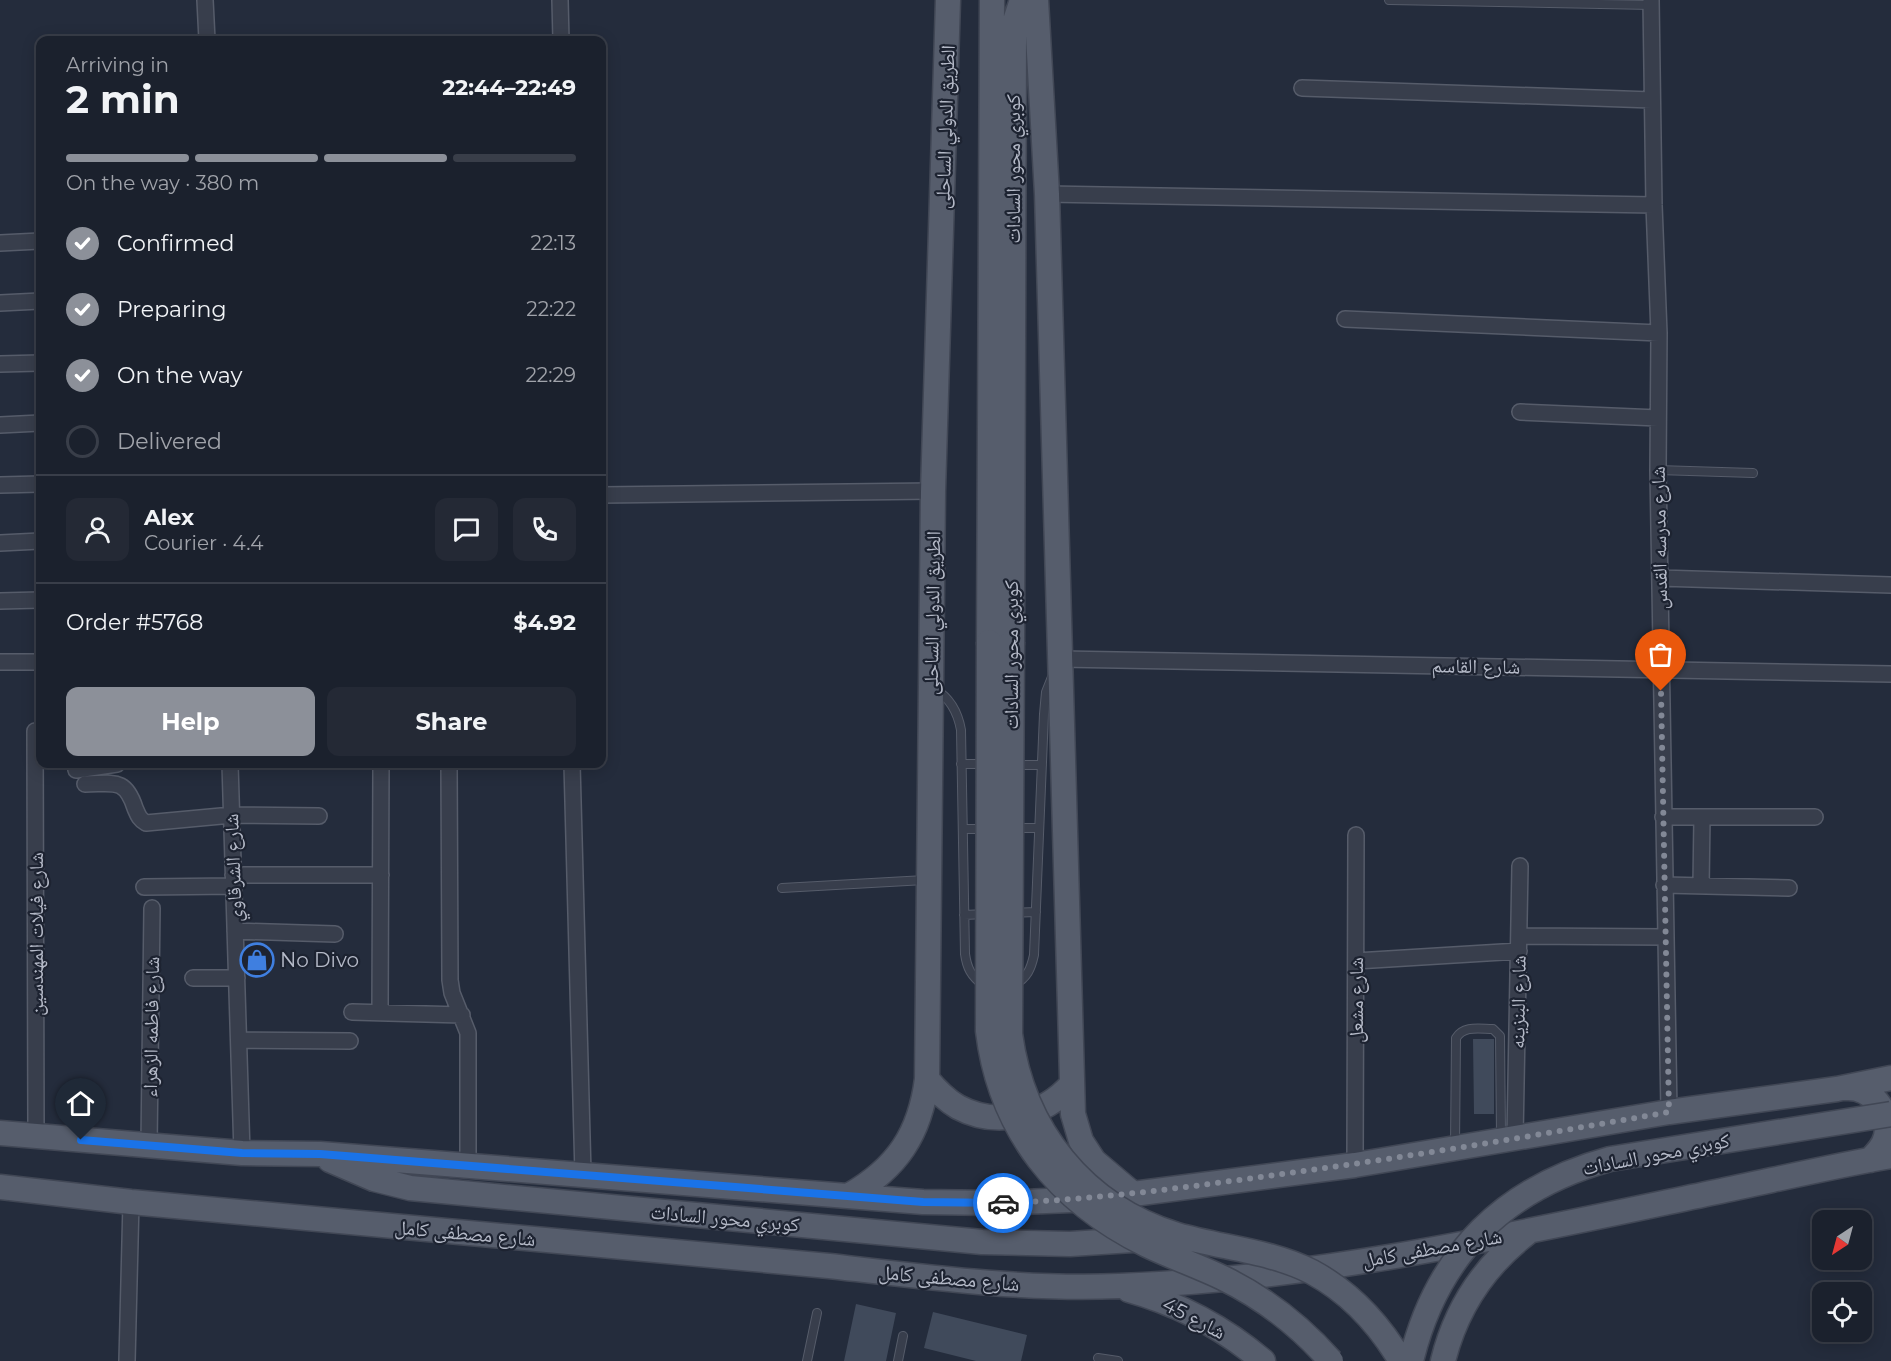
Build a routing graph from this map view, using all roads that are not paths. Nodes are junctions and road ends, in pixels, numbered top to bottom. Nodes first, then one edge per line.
1 (205, 0) edge
2 (561, 0) edge
3 (948, 0) edge
4 (992, 0) edge
5 (1022, 0) edge
6 (1036, 0) edge
7 (1389, 0) edge
8 (1651, 3) edge
9 (207, 36) edge
10 (561, 36) edge
11 (1302, 88) dead end
12 (1652, 100) junction
13 (1047, 194) junction
14 (1654, 205) junction
15 (36, 242) edge
16 (0, 243) edge
17 (36, 301) edge
18 (0, 303) edge
19 (1345, 319) dead end
20 (1659, 333) junction
21 (36, 363) edge
22 (0, 364) edge
23 (1520, 412) dead end
24 (1658, 417) junction
25 (36, 423) edge
26 (0, 425) edge
27 (1658, 470) junction
28 (1753, 473) dead end
29 (36, 484) edge
30 (0, 485) edge
31 (933, 491) junction
32 (606, 495) edge
33 (36, 541) edge
34 (0, 543) edge
35 (1660, 578) junction
36 (1891, 585) edge
37 (36, 600) edge
38 (0, 601) edge
39 (1000, 642) junction
40 (1061, 659) junction
41 (0, 662) edge
42 (36, 662) edge
43 (1661, 669) junction
44 (1891, 674) edge
45 (931, 687) junction
46 (35, 731) dead end
47 (961, 764) junction
48 (996, 764) dead end
49 (1007, 765) dead end
50 (1042, 765) junction
51 (90, 768) edge
52 (230, 768) edge
53 (381, 768) edge
54 (448, 768) edge
55 (572, 768) edge
56 (76, 770) dead end
57 (85, 784) dead end
58 (231, 815) junction
59 (319, 816) dead end
60 (1663, 817) junction
61 (1702, 817) junction
62 (1815, 817) dead end
63 (1006, 828) dead end
64 (1039, 828) junction
65 (995, 829) dead end
66 (963, 830) junction
67 (1356, 835) dead end
68 (1521, 866) dead end
69 (381, 875) junction
70 (929, 879) junction
71 (233, 880) junction
72 (1664, 885) junction
73 (1701, 886) junction
74 (144, 887) dead end
75 (782, 888) dead end
76 (1789, 888) dead end
77 (152, 908) dead end
78 (1036, 912) junction
79 (964, 915) junction
80 (235, 931) junction
81 (335, 934) dead end
82 (1665, 937) junction
83 (1519, 944) junction
84 (1356, 961) junction
85 (193, 978) dead end
86 (237, 978) junction
87 (352, 1012) dead end
88 (380, 1012) junction
89 (462, 1015) junction
90 (239, 1040) junction
91 (350, 1041) dead end
92 (1891, 1078) edge
93 (927, 1079) junction
94 (1072, 1084) junction
95 (1837, 1089) junction
96 (1669, 1112) junction
97 (1891, 1114) edge
98 (0, 1133) edge
99 (36, 1136) junction
100 (1508, 1139) junction
101 (149, 1145) junction
102 (1455, 1148) junction
103 (242, 1153) junction
104 (320, 1154) junction
105 (1881, 1158) edge
106 (468, 1165) junction
107 (1355, 1165) junction
108 (583, 1173) junction
109 (0, 1187) edge
110 (1133, 1194) junction
111 (850, 1195) junction
112 (130, 1202) junction
113 (1528, 1231) junction
114 (1178, 1235) junction
115 (1118, 1286) junction
116 (817, 1312) dead end
117 (903, 1336) dead end
118 (1253, 1356) edge
119 (1098, 1358) dead end
120 (126, 1361) edge
121 (807, 1361) edge
122 (898, 1361) edge
123 (1118, 1361) edge
124 (1331, 1361) edge
125 (1401, 1361) edge
126 (1411, 1361) edge
127 (1443, 1361) edge

1 - 9 street
2 - 10 street
3 - 31 main road, الطريق الدولي الساحلى
4 - 39 main road, كوبري محور السادات
5 - 39 main road, كوبري محور السادات
6 - 13 main road
7 - 8 lane
8 - 12 street, شارع مدرسه القدس
11 - 12 street
12 - 14 street, شارع مدرسه القدس
13 - 14 street
13 - 40 main road
14 - 20 street, شارع مدرسه القدس
15 - 16 street
17 - 18 street
19 - 20 street
20 - 24 street, شارع مدرسه القدس
21 - 22 street
23 - 24 street
24 - 27 street, شارع مدرسه القدس
25 - 26 street
27 - 28 lane
27 - 35 street, شارع مدرسه القدس
29 - 30 street
31 - 32 street
31 - 45 main road, الطريق الدولي الساحلى
33 - 34 street
35 - 36 street
35 - 43 street, شارع مدرسه القدس
37 - 38 street
39 - 114 main road, كوبري محور السادات, bridge
39 - 124 main road, كوبري محور السادات, bridge
40 - 43 street, شارع القاسم
40 - 50 lane
40 - 94 main road
41 - 42 street
43 - 44 street, شارع القاسم
43 - 60 street, شارع مدرسه القدس
45 - 47 lane
45 - 70 main road, الطريق الدولي الساحلى
46 - 99 street, شارع فيلات المهندسين
47 - 48 lane
47 - 66 lane
49 - 50 lane
50 - 64 lane
51 - 56 street
52 - 58 street, شارع الشرقاوي
53 - 69 street
54 - 89 street
55 - 108 street
57 - 58 street
58 - 59 street
58 - 71 street, شارع الشرقاوي
60 - 61 street
60 - 72 street, شارع مدرسه القدس
61 - 62 street
61 - 73 street
63 - 64 lane
64 - 78 lane
65 - 66 lane
66 - 79 lane
67 - 84 street, شارع مشعل
68 - 83 street, شارع البنزينه
69 - 71 street
69 - 88 street
70 - 75 lane
70 - 93 main road, الطريق الدولي الساحلى
71 - 74 street
71 - 80 street, شارع الشرقاوي
72 - 73 street
72 - 82 street, شارع مدرسه القدس
73 - 76 street
77 - 101 street, شارع فاطمه الزهراء
78 - 79 lane
78 - 79 lane
80 - 81 street
80 - 86 street, شارع الشرقاوي
82 - 83 street
82 - 96 street, شارع مدرسه القدس
83 - 84 street
83 - 100 street, شارع البنزينه
84 - 107 street, شارع مشعل
85 - 86 street
86 - 90 street, شارع الشرقاوي
87 - 88 street
88 - 89 street
89 - 106 street
90 - 91 street
90 - 103 street, شارع الشرقاوي
92 - 95 main road
93 - 94 main road
93 - 111 main road, الطريق الدولي الساحلى
94 - 110 main road
95 - 96 main road
95 - 105 main road
96 - 100 main road
97 - 126 main road, كوبري محور السادات, bridge
98 - 99 main road
99 - 101 main road
100 - 102 main road
100 - 102 lane
101 - 103 main road
102 - 107 main road
103 - 104 main road
104 - 106 main road
104 - 114 main road, كوبري محور السادات, bridge
105 - 113 main road, شارع مصطفى كامل
106 - 108 main road
107 - 110 main road
108 - 111 main road
109 - 112 main road, شارع مصطفى كامل
110 - 111 main road
112 - 115 main road, شارع مصطفى كامل
112 - 120 street
113 - 115 main road, شارع مصطفى كامل
113 - 127 main road
114 - 125 main road, كوبري محور السادات, bridge
115 - 118 main road, شارع 45
116 - 121 lane
117 - 122 lane
119 - 123 lane

